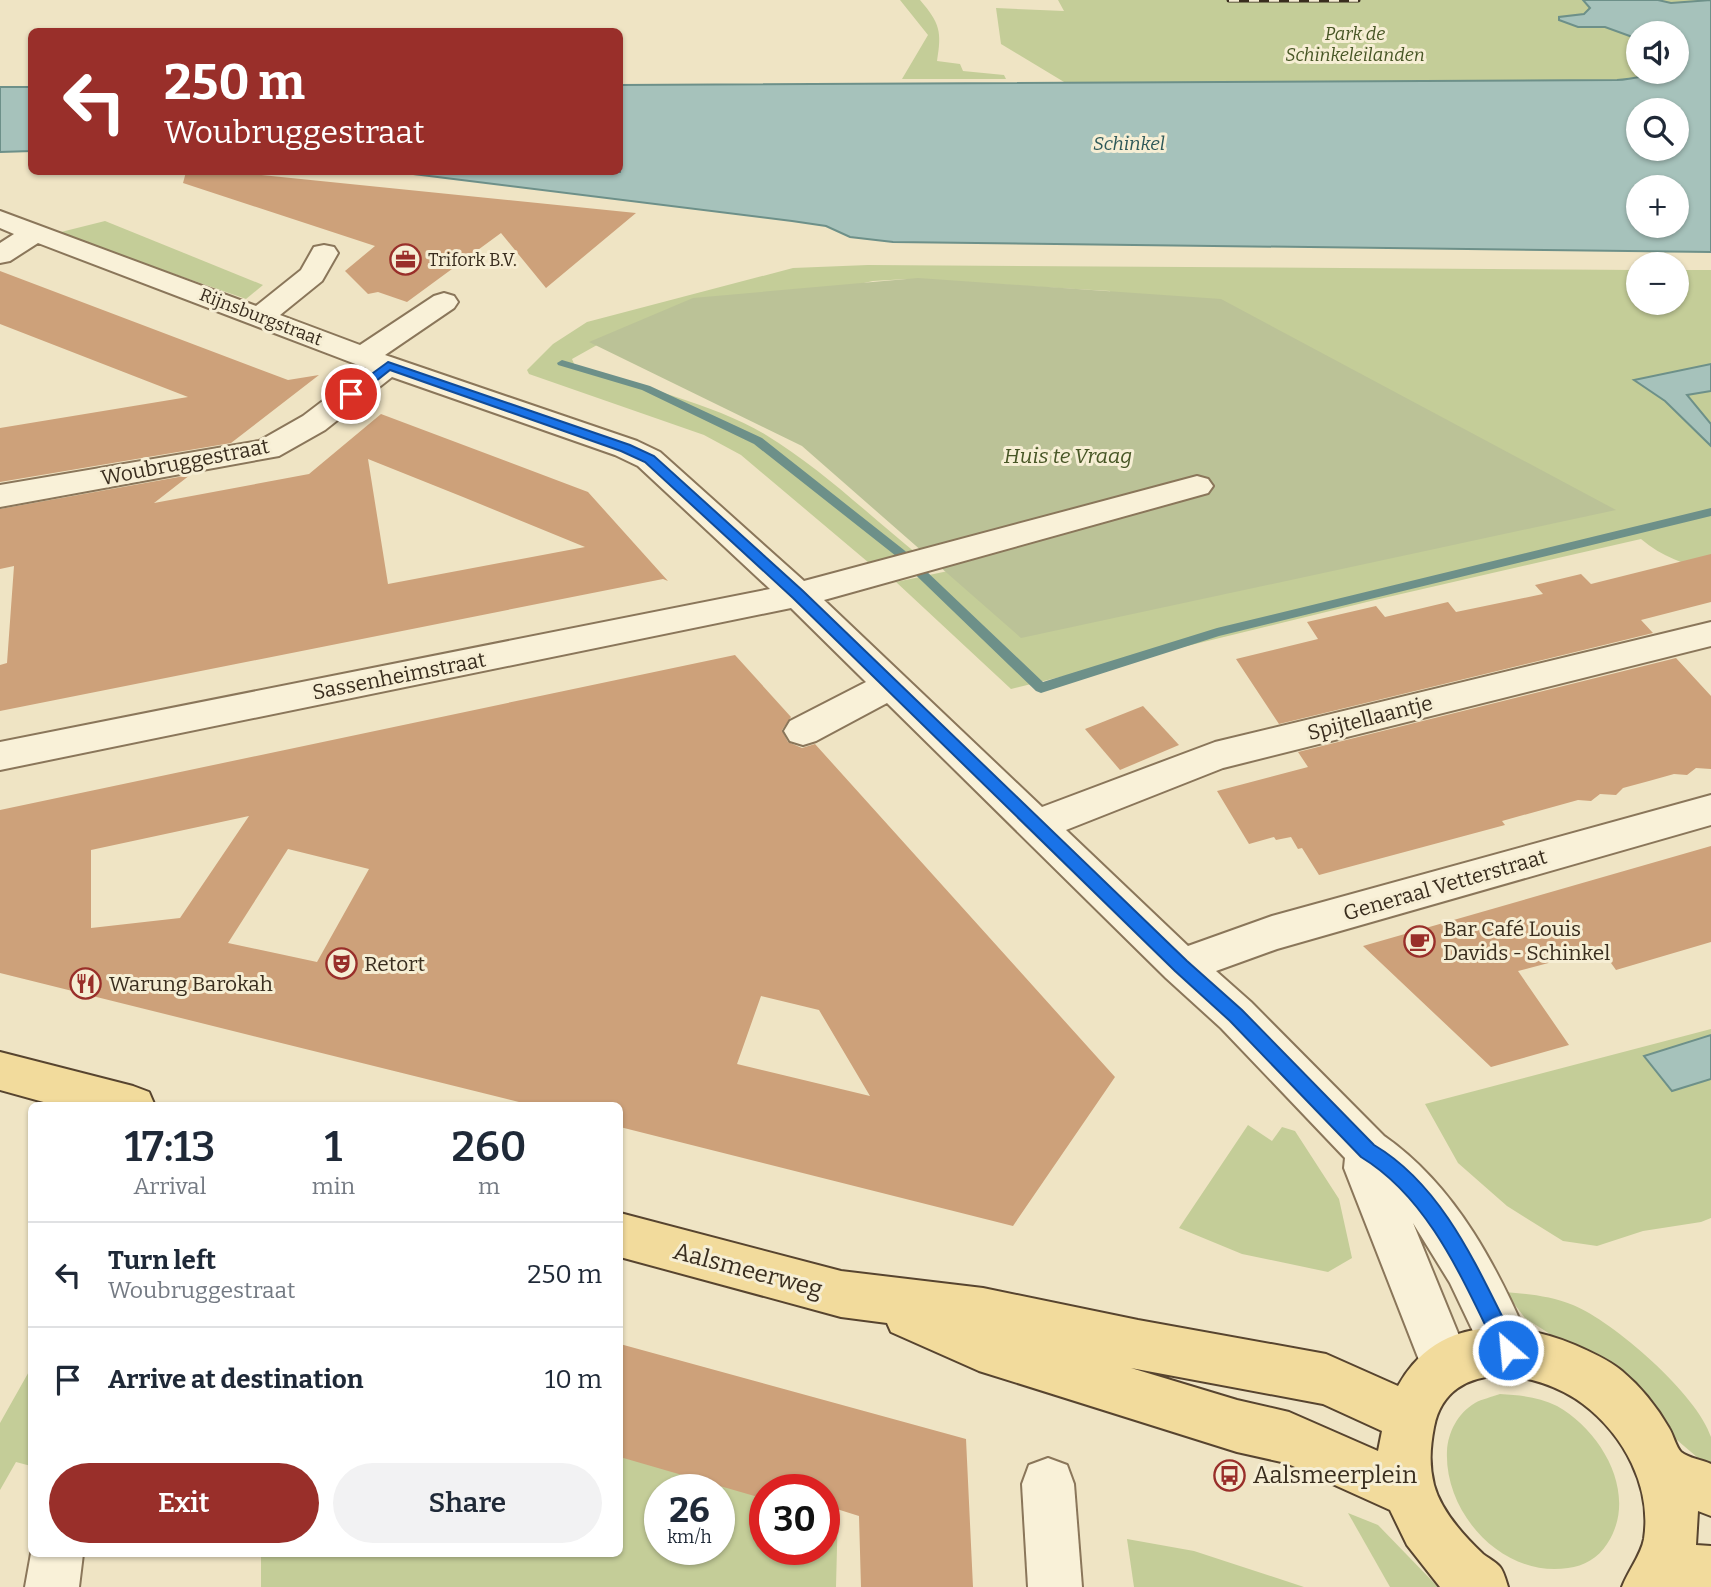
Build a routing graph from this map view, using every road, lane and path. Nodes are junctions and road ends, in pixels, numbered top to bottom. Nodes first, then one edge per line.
1 (0, 219) edge
2 (34, 233) junction
3 (324, 253) dead end
4 (0, 255) edge
5 (444, 302) dead end
6 (261, 316) junction
7 (376, 361) junction
8 (1197, 486) dead end
9 (0, 496) edge
10 (798, 595) junction
11 (1711, 634) edge
12 (891, 685) junction
13 (803, 731) dead end
14 (0, 756) edge
15 (1711, 810) edge
16 (1036, 825) junction
17 (1181, 966) junction
18 (0, 1071) edge
19 (118, 1102) edge
20 (1368, 1151) junction
21 (623, 1237) edge
22 (878, 1301) junction
23 (1508, 1350) junction
24 (1446, 1365) junction
25 (1408, 1417) junction
26 (1664, 1471) junction
27 (1048, 1484) dead end
28 (1711, 1490) edge
29 (1410, 1492) junction
30 (56, 1557) edge
31 (1674, 1577) edge
32 (52, 1587) edge
33 (1055, 1587) edge
34 (1480, 1587) edge

1 - 2 street, Rijnsburgstraat
2 - 4 street
2 - 6 street, Rijnsburgstraat
3 - 6 street
5 - 7 street, Woubruggestraat
6 - 7 street, Rijnsburgstraat
7 - 9 street, Woubruggestraat
7 - 10 street, Rijnsburgstraat
8 - 10 street
10 - 12 street, Rijnsburgstraat
10 - 14 street, Sassenheimstraat
11 - 16 street, Spijtellaantje
12 - 13 street
12 - 16 street, Rijnsburgstraat
15 - 17 street, Generaal Vetterstraat
16 - 17 street, Rijnsburgstraat
17 - 20 street, Rijnsburgstraat
18 - 19 main road
20 - 23 street, Rijnsburgstraat
20 - 24 street
21 - 22 main road, Aalsmeerweg
22 - 25 main road
22 - 29 main road
23 - 24 main road
23 - 26 main road
24 - 25 main road
25 - 29 main road
26 - 28 main road
26 - 31 main road
27 - 33 street
29 - 34 main road
30 - 32 street

